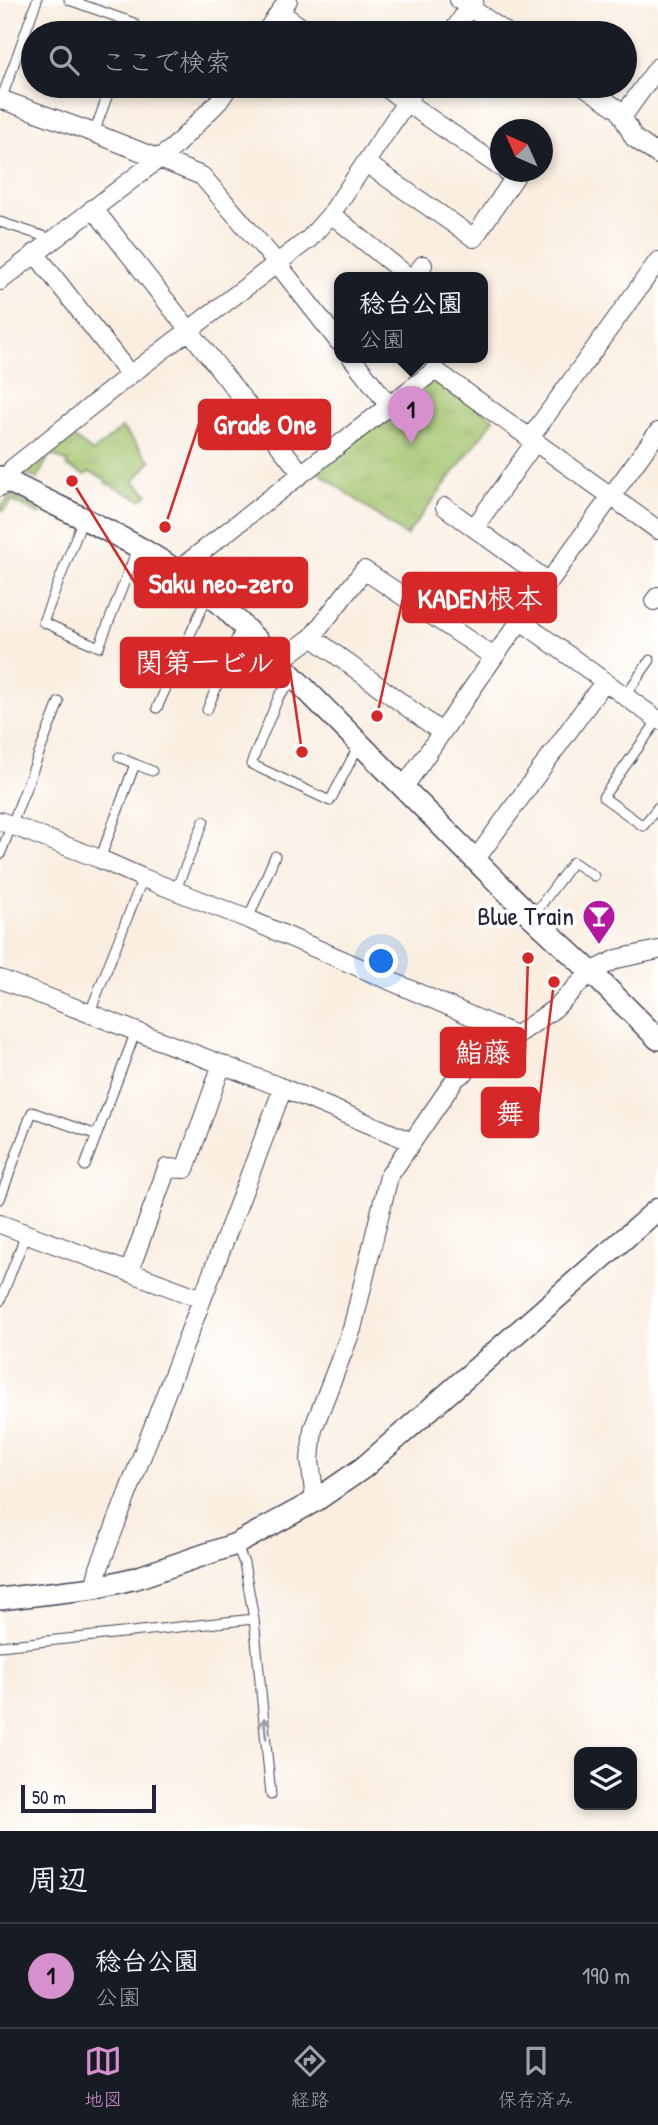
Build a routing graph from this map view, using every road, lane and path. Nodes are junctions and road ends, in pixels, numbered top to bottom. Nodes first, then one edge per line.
1 (37, 0) edge
2 (69, 0) edge
3 (467, 2) edge
4 (284, 6) edge
5 (29, 21) edge
6 (128, 21) edge
7 (273, 21) edge
8 (298, 21) edge
9 (458, 21) edge
10 (492, 21) edge
11 (21, 44) edge
12 (658, 67) edge
13 (637, 96) edge
14 (107, 98) edge
15 (220, 98) edge
16 (399, 98) edge
17 (409, 98) edge
18 (602, 98) edge
19 (636, 98) edge
20 (1, 99) edge
21 (406, 103) junction
22 (623, 116) junction
23 (94, 132) junction
24 (658, 155) edge
25 (159, 157) junction
26 (490, 160) edge
27 (366, 163) junction
28 (512, 182) edge
29 (93, 208) junction
30 (331, 214) junction
31 (0, 222) edge
32 (52, 239) junction
33 (35, 253) junction
34 (658, 261) edge
35 (277, 263) junction
36 (414, 272) edge
37 (0, 281) edge
38 (189, 330) junction
39 (334, 336) edge
40 (356, 363) edge
41 (130, 375) junction
42 (390, 405) junction
43 (658, 432) edge
44 (533, 440) junction
45 (301, 473) junction
46 (2, 481) edge
47 (611, 496) junction
48 (445, 507) dead end
49 (84, 517) junction
50 (474, 528) junction
51 (658, 530) edge
52 (139, 545) junction
53 (179, 571) junction
54 (550, 582) junction
55 (209, 593) junction
56 (521, 621) junction
57 (243, 624) junction
58 (312, 637) junction
59 (494, 657) junction
60 (650, 660) dead end
61 (280, 661) junction
62 (296, 677) junction
63 (604, 682) junction
64 (624, 696) junction
65 (59, 702) dead end
66 (157, 708) dead end
67 (207, 710) dead end
68 (658, 720) edge
69 (441, 732) junction
70 (360, 742) junction
71 (119, 757) dead end
72 (135, 764) junction
73 (152, 771) dead end
74 (404, 787) junction
75 (658, 807) edge
76 (204, 821) dead end
77 (6, 824) edge
78 (0, 855) edge
79 (275, 856) dead end
80 (100, 859) junction
81 (476, 859) junction
82 (594, 876) dead end
83 (142, 878) junction
84 (176, 889) junction
85 (532, 917) junction
86 (248, 919) junction
87 (658, 950) edge
88 (592, 972) junction
89 (0, 979) edge
90 (90, 1012) junction
91 (136, 1031) junction
92 (515, 1035) junction
93 (658, 1040) edge
94 (222, 1064) junction
95 (283, 1088) junction
96 (97, 1135) junction
97 (412, 1142) junction
98 (85, 1166) dead end
99 (0, 1199) edge
100 (658, 1209) edge
101 (0, 1224) edge
102 (26, 1234) junction
103 (130, 1272) junction
104 (202, 1299) junction
105 (0, 1301) edge
106 (315, 1501) junction
107 (236, 1544) junction
108 (94, 1588) junction
109 (0, 1599) edge
110 (254, 1619) junction
111 (0, 1646) edge
112 (271, 1796) dead end

1 - 5 lane
2 - 6 lane
3 - 9 street
3 - 10 street
4 - 7 street
4 - 8 street
11 - 20 lane
12 - 13 street
14 - 23 lane
15 - 25 street
16 - 21 street
17 - 21 street
18 - 22 street
19 - 22 street
20 - 23 street
21 - 26 street
21 - 27 street
22 - 24 street
23 - 25 street
25 - 29 street
25 - 35 street
27 - 28 street
27 - 30 street
29 - 32 street
29 - 38 street
30 - 35 street
30 - 36 street
31 - 32 lane
32 - 33 street
33 - 37 street
33 - 41 street
34 - 44 street
35 - 38 street
35 - 39 street
38 - 41 street
38 - 45 street
40 - 42 street
41 - 46 street
42 - 44 street
42 - 45 street
43 - 47 street
44 - 47 street
44 - 50 street
45 - 53 street
46 - 49 street
47 - 51 street
47 - 54 street
48 - 50 street
49 - 52 street
49 - 52 lane
50 - 54 street
52 - 53 street
53 - 55 street
54 - 56 street
55 - 57 street
55 - 66 lane
56 - 59 street
56 - 63 street
57 - 61 street
57 - 67 lane
58 - 59 street
58 - 61 street
58 - 69 street
59 - 69 street
60 - 64 lane
61 - 62 street
62 - 70 street
62 - 70 lane
63 - 64 street
63 - 81 street
64 - 68 street
65 - 77 lane
68 - 75 lane
69 - 74 street
70 - 74 street
71 - 72 lane
72 - 73 lane
72 - 80 lane
74 - 81 street
76 - 84 lane
77 - 78 lane
77 - 80 street
79 - 86 lane
80 - 83 street
81 - 85 street
82 - 85 lane
83 - 84 street
83 - 90 lane
84 - 86 street
85 - 88 street
86 - 92 street
87 - 88 street
88 - 92 street
88 - 93 street
89 - 90 street
90 - 91 street
91 - 94 street
91 - 96 lane
92 - 97 street
94 - 95 street
94 - 103 street
95 - 97 street
95 - 104 street
96 - 98 lane
96 - 99 lane
97 - 106 street
100 - 106 street
101 - 102 street
102 - 103 street
102 - 105 lane
103 - 104 street
104 - 108 street
106 - 107 street
107 - 108 street
107 - 110 lane
108 - 109 street
110 - 111 lane
112 -> 110 lane

